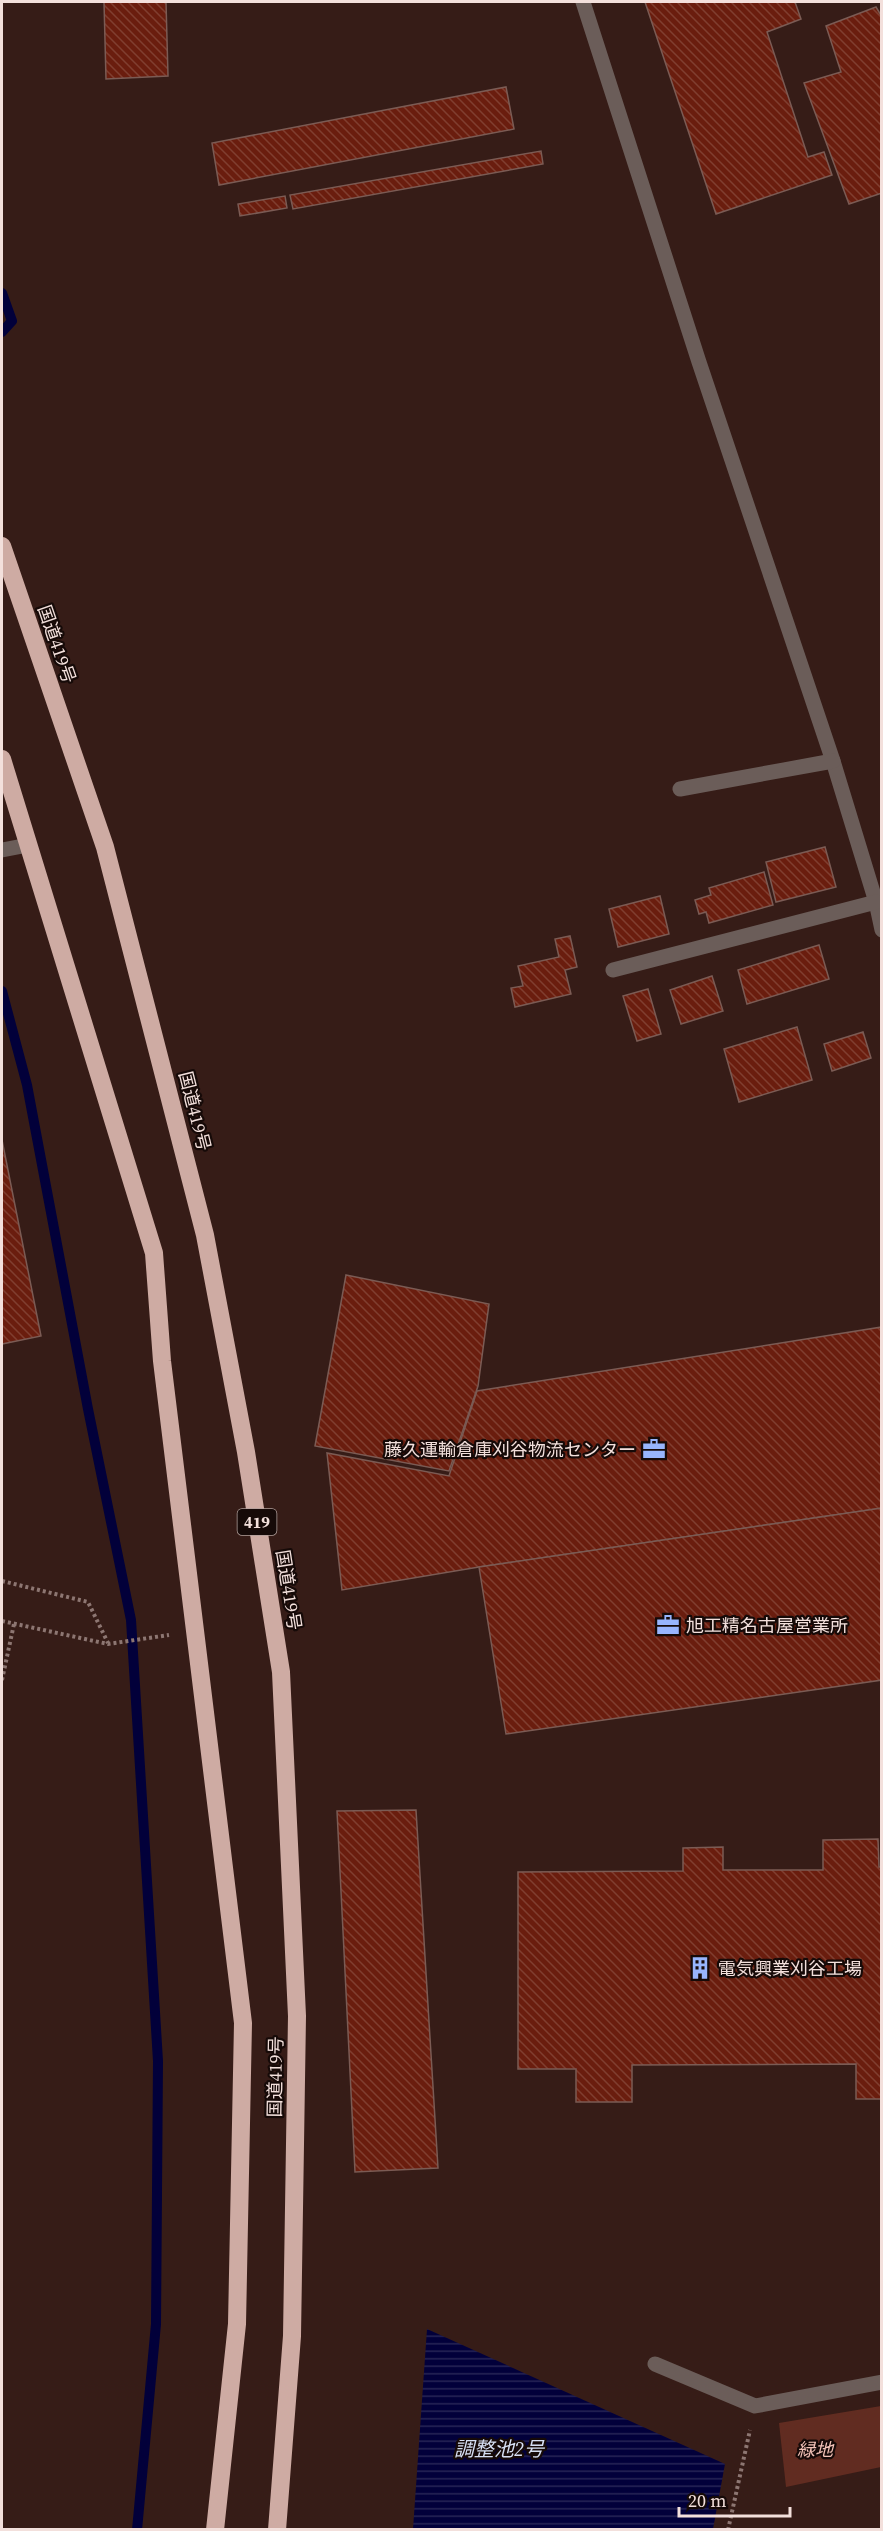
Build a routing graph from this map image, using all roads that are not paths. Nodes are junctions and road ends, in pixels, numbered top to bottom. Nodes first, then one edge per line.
1 (583, 2) edge
2 (2, 546) edge
3 (2, 759) edge
4 (833, 761) junction
5 (681, 789) dead end
6 (28, 845) junction
7 (2, 850) edge
8 (876, 902) junction
9 (882, 930) edge
10 (613, 970) dead end
11 (655, 2364) dead end
12 (882, 2382) edge
13 (215, 2529) edge
14 (277, 2529) edge

1 - 4 street
2 - 14 highway, 国道419号 / 419
3 - 6 highway, 国道419号
4 - 5 street
4 - 8 street
6 - 7 street
6 - 13 highway, 国道419号
8 - 9 street
8 - 10 street
11 - 12 street

